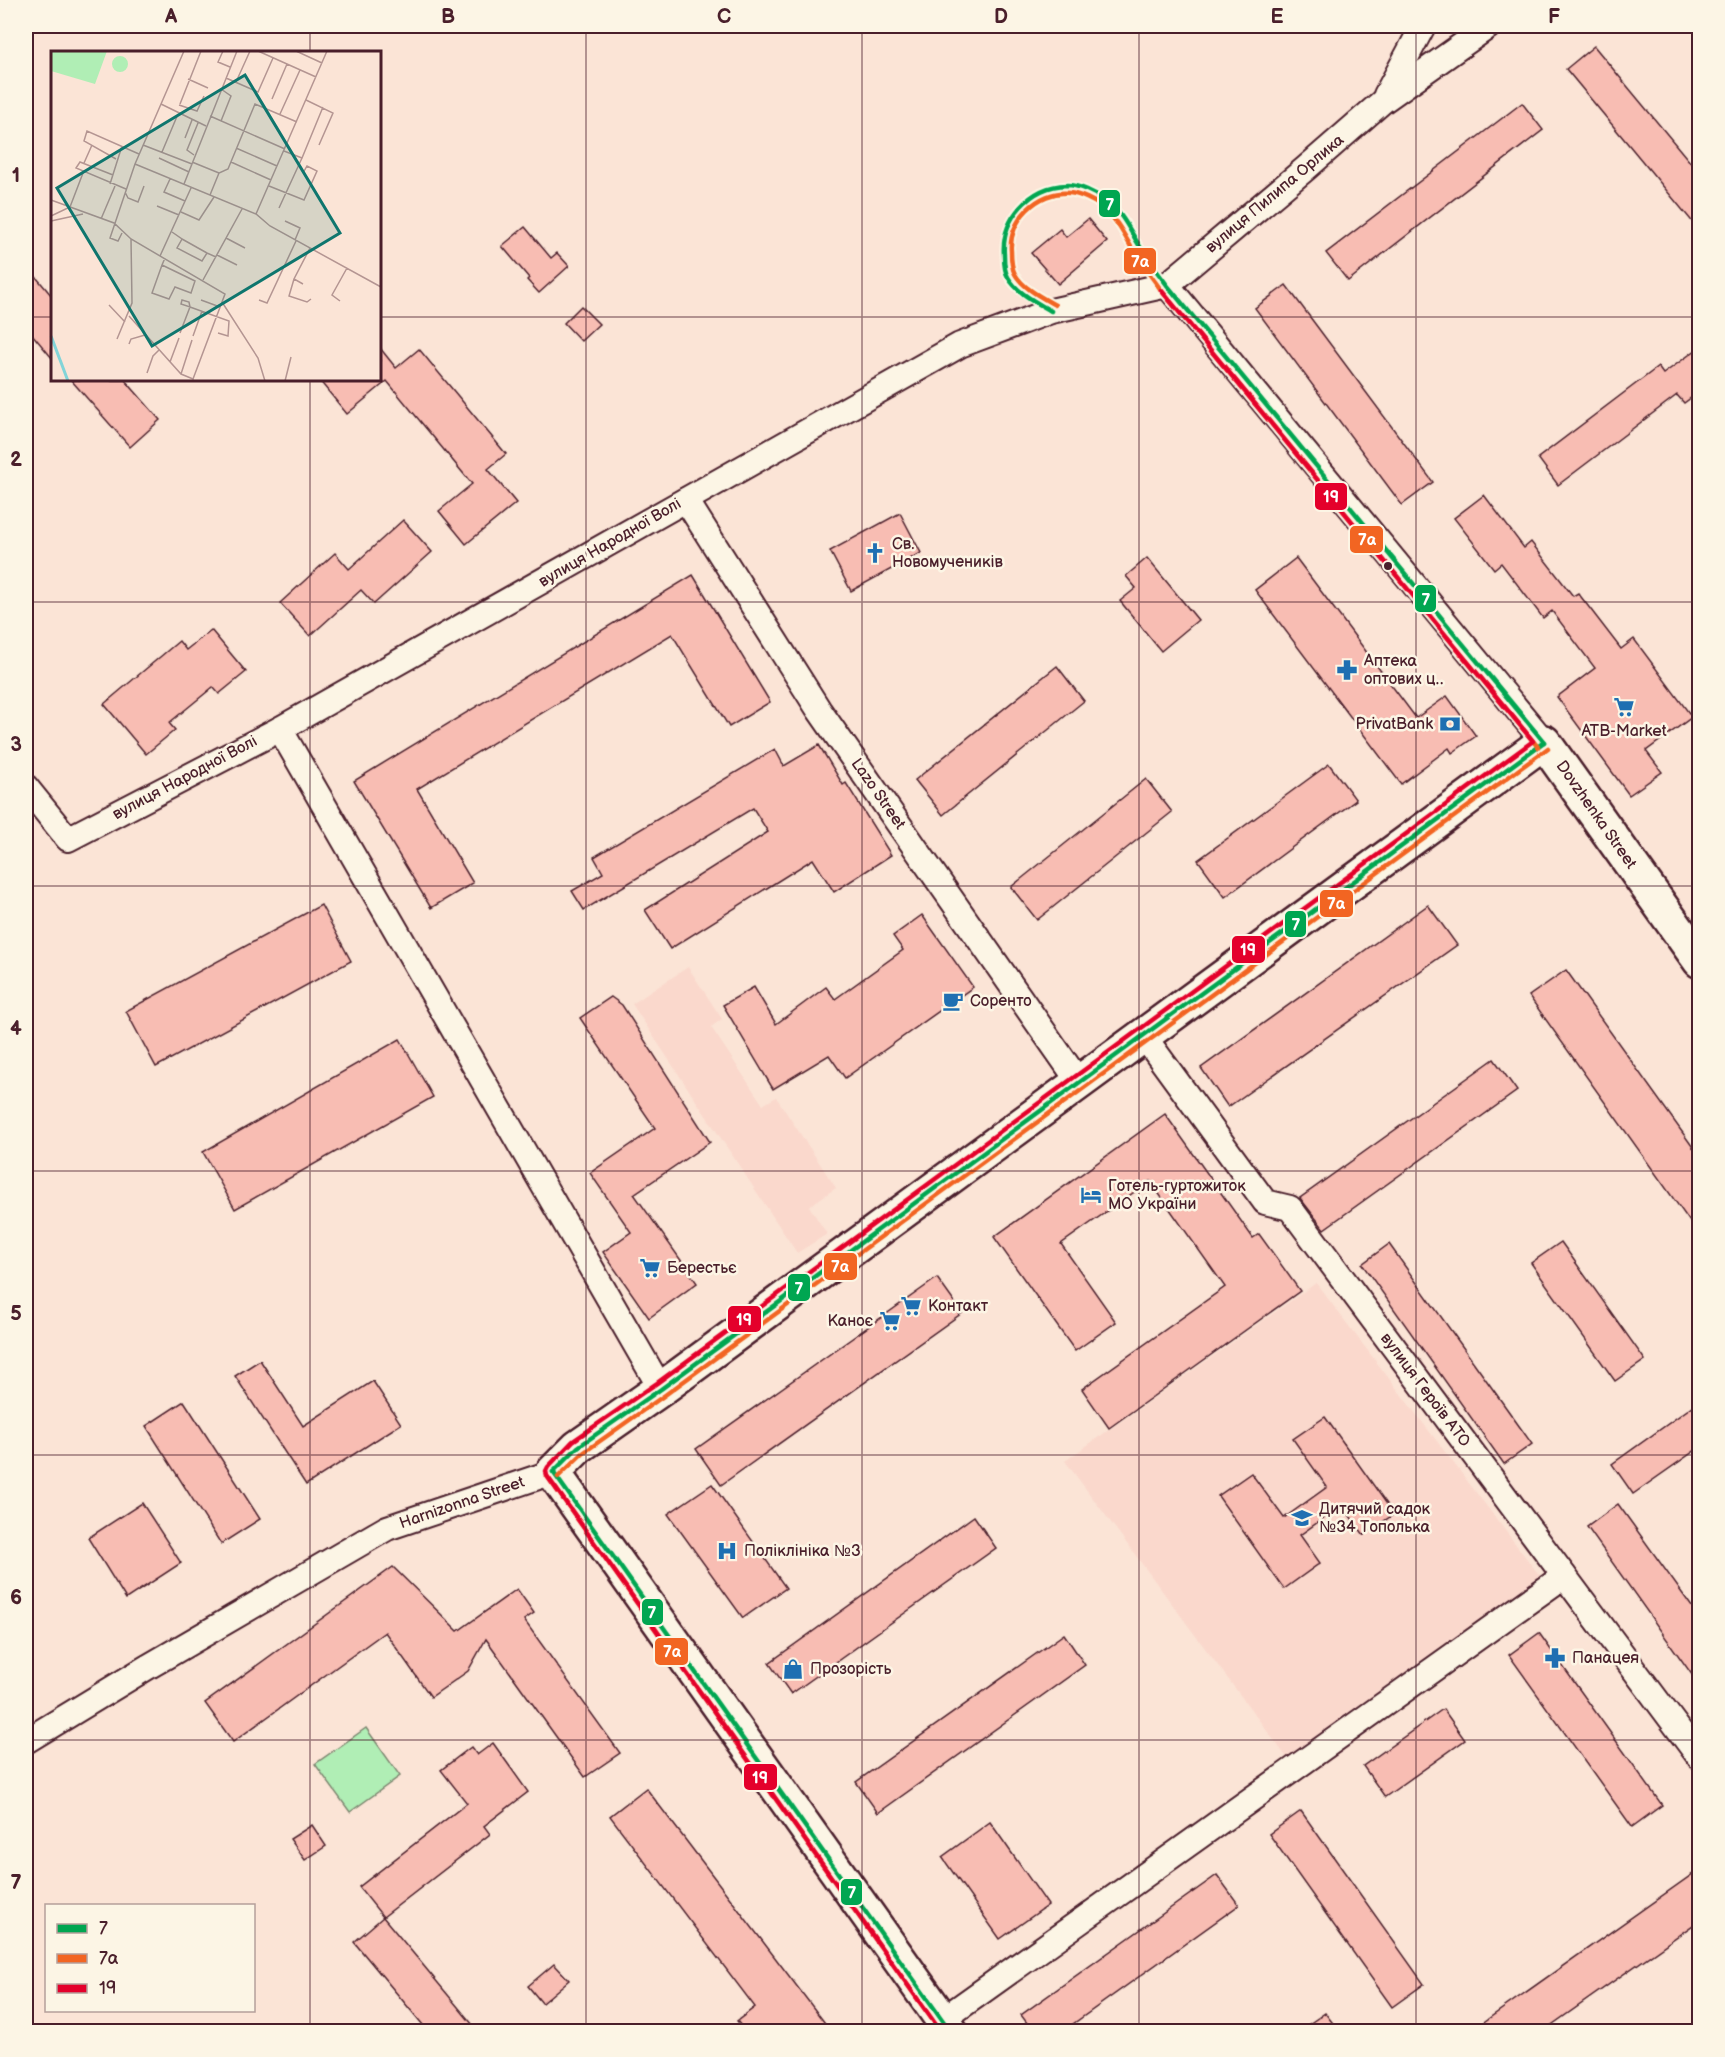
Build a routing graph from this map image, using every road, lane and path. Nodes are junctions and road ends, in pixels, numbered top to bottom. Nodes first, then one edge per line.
1 (1423, 26) edge
2 (1489, 26) edge
3 (1383, 101) junction
4 (1167, 285) junction
5 (686, 500) junction
6 (280, 729) junction
7 (1544, 742) junction
8 (26, 787) edge
9 (1700, 961) edge
10 (1143, 1035) junction
11 (1079, 1082) junction
12 (661, 1389) junction
13 (553, 1472) junction
14 (1564, 1576) junction
15 (26, 1741) edge
16 (1700, 1758) edge
17 (946, 2026) edge

1 - 3 street
2 - 3 street, вулиця Пилипа Орлика
3 - 4 street, вулиця Пилипа Орлика
4 - 5 street, вулиця Народної Волі
4 - 7 street, Dovzhenka Street
5 - 6 street, вулиця Народної Волі
5 - 11 street, Lazo Street
6 - 8 street, вулиця Народної Волі
6 - 12 street
7 - 9 street, Dovzhenka Street
7 - 10 street, Harnizonna Street
10 - 11 street, Harnizonna Street
10 - 14 street, вулиця Героїв АТО
11 - 12 street, Harnizonna Street
12 - 13 street, Harnizonna Street
13 - 15 street, Harnizonna Street
13 - 17 street
14 - 16 street, вулиця Героїв АТО
14 - 17 street

